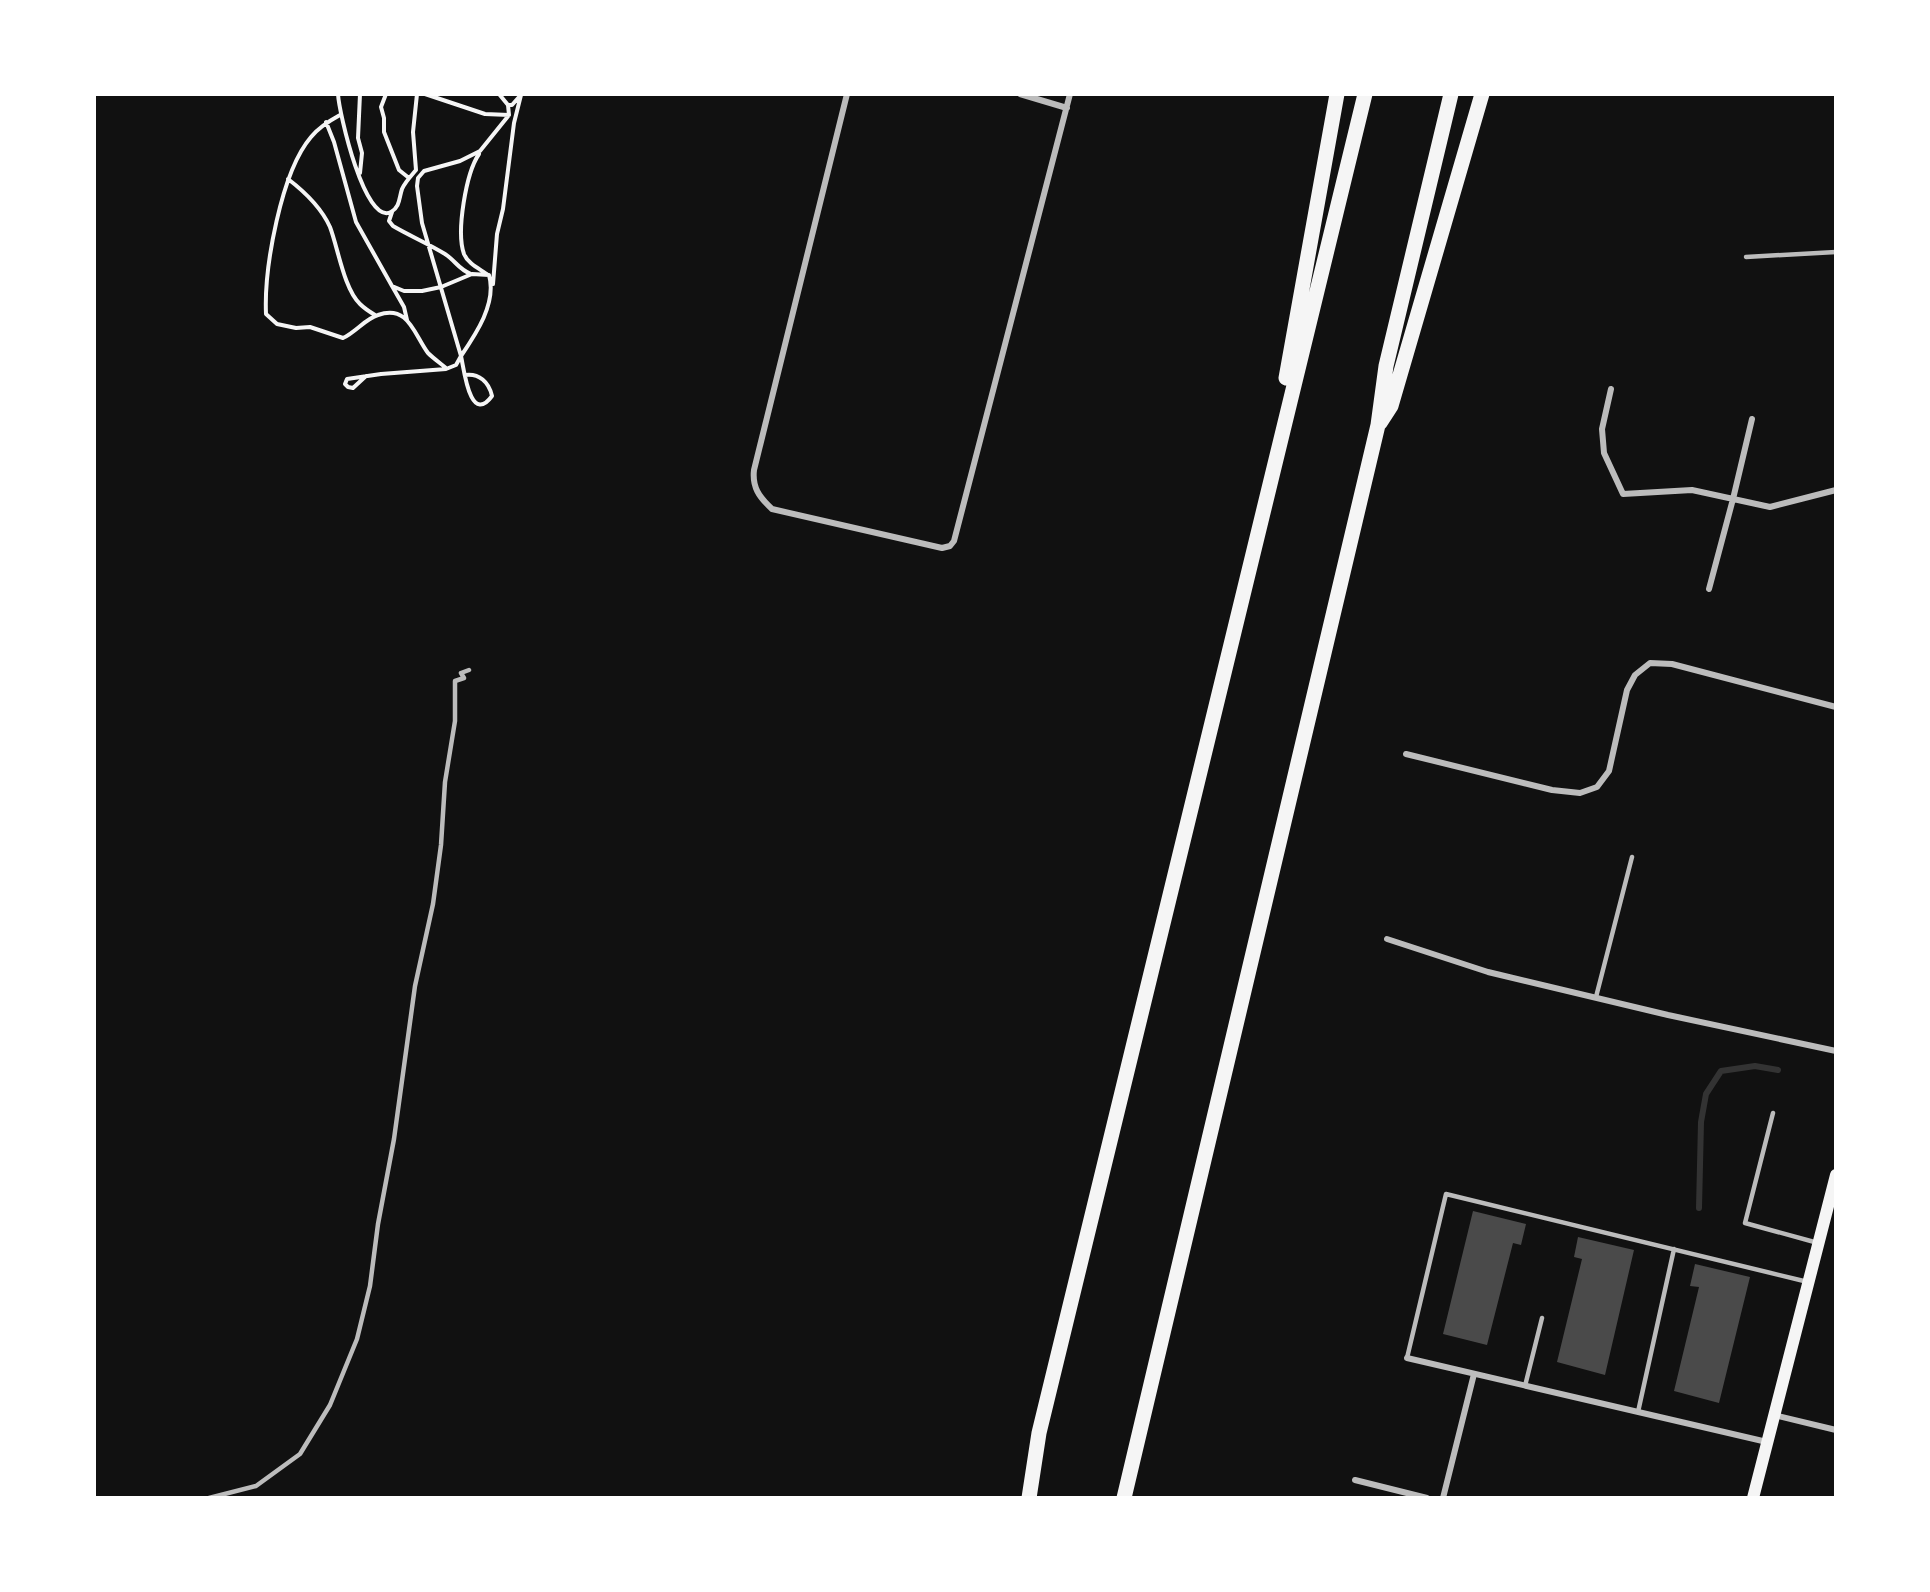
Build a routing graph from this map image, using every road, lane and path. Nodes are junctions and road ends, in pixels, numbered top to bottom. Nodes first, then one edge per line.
1 (338, 94) edge
2 (360, 94) edge
3 (386, 94) edge
4 (417, 94) edge
5 (425, 94) edge
6 (499, 94) edge
7 (847, 94) edge
8 (1020, 94) edge
9 (1070, 94) edge
10 (1337, 94) edge
11 (1365, 94) edge
12 (1451, 94) edge
13 (1482, 94) edge
14 (521, 95) edge
15 (508, 105) junction
16 (1067, 108) junction
17 (340, 115) junction
18 (509, 116) junction
19 (326, 122) junction
20 (480, 152) junction
21 (360, 177) junction
22 (409, 178) junction
23 (288, 179) junction
24 (392, 212) junction
25 (430, 246) junction
26 (1836, 252) edge
27 (1746, 257) dead end
28 (472, 274) junction
29 (489, 275) junction
30 (392, 286) junction
31 (441, 287) junction
32 (492, 288) junction
33 (375, 315) junction
34 (407, 321) junction
35 (461, 356) junction
36 (446, 369) junction
37 (465, 375) junction
38 (366, 376) junction
39 (1611, 388) dead end
40 (1752, 420) dead end
41 (1378, 425) junction
42 (1836, 490) edge
43 (1733, 499) junction
44 (1259, 526) junction
45 (1709, 589) dead end
46 (468, 670) dead end
47 (1836, 706) edge
48 (1406, 754) dead end
49 (1632, 857) dead end
50 (1387, 939) dead end
51 (1596, 997) junction
52 (1836, 1051) edge
53 (1773, 1113) dead end
54 (1836, 1175) edge
55 (1818, 1243) junction
56 (1674, 1249) junction
57 (1808, 1282) junction
58 (1542, 1318) dead end
59 (1407, 1358) joint
60 (1474, 1374) junction
61 (1525, 1386) junction
62 (1638, 1412) junction
63 (1774, 1414) junction
64 (1836, 1430) edge
65 (1767, 1442) junction
66 (1355, 1480) dead end
67 (209, 1497) edge
68 (1029, 1497) edge
69 (1124, 1497) edge
70 (1427, 1497) edge
71 (1443, 1497) edge
72 (1753, 1497) edge

1 - 17 path
2 - 21 path
3 - 22 path
4 - 22 path
5 - 18 path
6 - 15 path
7 - 16 street
8 - 16 street
9 - 16 street
10 - 44 highway
11 - 44 highway
12 - 41 highway
13 - 41 highway
14 - 15 path
14 - 32 path
15 - 18 path
17 - 19 path
17 - 21 path
18 - 20 path
19 - 23 path
19 - 30 path
20 - 25 path
20 - 29 path
21 - 24 path
22 - 24 path
23 - 33 path
23 - 33 path
24 - 25 path
25 - 28 path
25 - 31 path
26 - 27 lane
28 - 29 path
28 - 31 path
29 - 32 path
30 - 31 path
30 - 34 path
31 - 35 path
32 - 35 path
33 - 34 path
34 - 36 path
35 - 36 path
35 - 37 path
36 - 38 path
37 - 37 path
38 - 38 path
39 - 43 street
40 - 43 street
41 - 69 highway
42 - 43 street
43 - 45 street
44 - 68 highway
46 - 67 lane
47 - 48 street
49 - 51 lane
50 - 51 street
51 - 52 street
53 - 55 lane
54 - 55 main road
55 - 57 main road
56 - 57 lane
56 - 59 lane
56 - 62 lane
57 - 63 main road
58 - 61 lane
59 - 60 street
60 - 61 street
60 - 71 street
61 - 62 street
62 - 65 street
63 - 64 street
63 - 65 main road
65 - 72 main road
66 - 70 street

